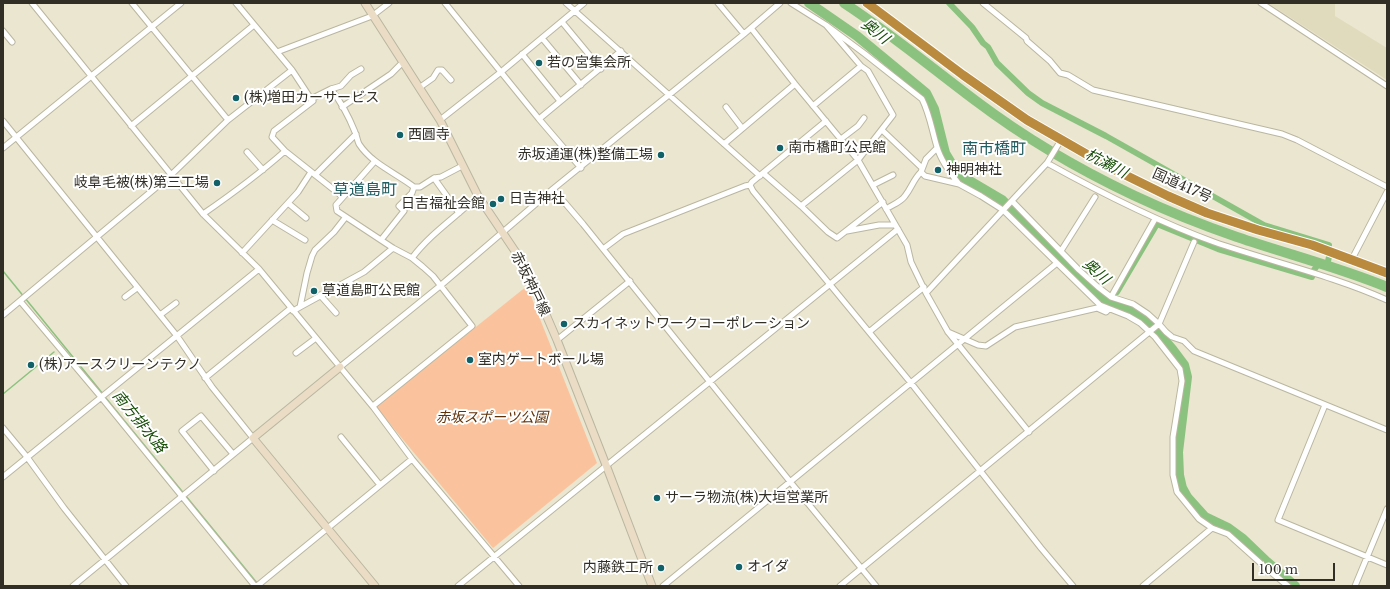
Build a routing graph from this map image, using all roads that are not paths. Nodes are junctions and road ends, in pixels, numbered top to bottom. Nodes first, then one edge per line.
1 (32, 3) edge
2 (132, 3) edge
3 (181, 3) edge
4 (236, 3) edge
5 (365, 3) edge
6 (389, 3) edge
7 (445, 3) edge
8 (566, 3) edge
9 (584, 3) edge
10 (718, 3) edge
11 (780, 3) edge
12 (790, 3) edge
13 (867, 3) edge
14 (983, 3) edge
15 (1261, 3) edge
16 (575, 10) junction
17 (372, 16) junction
18 (562, 22) junction
19 (254, 25) junction
20 (826, 25) junction
21 (151, 26) junction
22 (751, 28) junction
23 (3, 31) edge
24 (744, 34) junction
25 (542, 38) junction
26 (12, 42) dead end
27 (622, 51) junction
28 (277, 52) junction
29 (522, 54) junction
30 (402, 62) junction
31 (862, 66) junction
32 (361, 69) dead end
33 (601, 69) junction
34 (292, 70) junction
35 (501, 72) junction
36 (91, 76) junction
37 (192, 76) junction
38 (451, 80) dead end
39 (795, 84) junction
40 (581, 85) junction
41 (1387, 86) edge
42 (419, 88) junction
43 (331, 89) junction
44 (669, 94) junction
45 (311, 99) junction
46 (560, 101) junction
47 (813, 106) junction
48 (342, 107) junction
49 (726, 107) dead end
50 (864, 118) dead end
51 (539, 119) junction
52 (228, 120) junction
53 (440, 120) junction
54 (3, 121) edge
55 (826, 121) junction
56 (131, 126) junction
57 (742, 128) junction
58 (882, 130) junction
59 (356, 134) junction
60 (16, 137) junction
61 (841, 139) junction
62 (1060, 142) junction
63 (724, 144) junction
64 (3, 148) edge
65 (937, 148) junction
66 (285, 151) junction
67 (247, 152) dead end
68 (858, 160) junction
69 (375, 161) junction
70 (1048, 162) junction
71 (462, 166) junction
72 (581, 168) junction
73 (264, 170) junction
74 (922, 170) junction
75 (313, 173) junction
76 (762, 174) junction
77 (171, 175) junction
78 (893, 175) dead end
79 (434, 178) junction
80 (959, 184) junction
81 (750, 185) junction
82 (873, 185) junction
83 (414, 187) junction
84 (1387, 187) edge
85 (553, 189) junction
86 (1387, 192) edge
87 (478, 196) junction
88 (343, 197) junction
89 (1095, 197) dead end
90 (1012, 201) junction
91 (883, 202) junction
92 (288, 203) junction
93 (801, 206) junction
94 (886, 209) junction
95 (1004, 210) junction
96 (459, 213) junction
97 (203, 214) junction
98 (306, 218) dead end
99 (345, 218) junction
100 (1155, 219) junction
101 (272, 220) junction
102 (897, 227) junction
103 (845, 231) junction
104 (503, 233) junction
105 (96, 237) junction
106 (305, 240) dead end
107 (381, 240) junction
108 (1194, 242) dead end
109 (393, 248) junction
110 (603, 249) junction
111 (1061, 251) junction
112 (242, 253) junction
113 (412, 258) junction
114 (1352, 259) junction
115 (1056, 263) junction
116 (259, 269) junction
117 (1387, 273) edge
118 (349, 281) junction
119 (630, 281) junction
120 (829, 284) junction
121 (440, 286) junction
122 (137, 288) junction
123 (924, 288) junction
124 (360, 293) dead end
125 (926, 293) junction
126 (320, 295) junction
127 (1111, 296) junction
128 (125, 297) dead end
129 (21, 300) junction
130 (1387, 300) edge
131 (176, 303) dead end
132 (300, 307) junction
133 (292, 309) junction
134 (1109, 309) junction
135 (336, 312) dead end
136 (3, 315) edge
137 (160, 315) junction
138 (1160, 324) junction
139 (869, 332) junction
140 (948, 332) junction
141 (1151, 332) junction
142 (177, 336) junction
143 (316, 338) junction
144 (964, 339) junction
145 (557, 340) junction
146 (958, 345) junction
147 (296, 353) dead end
148 (340, 367) junction
149 (205, 378) junction
150 (710, 381) junction
151 (911, 382) junction
152 (101, 397) junction
153 (1325, 405) junction
154 (373, 406) junction
155 (3, 428) edge
156 (1387, 430) edge
157 (1029, 432) junction
158 (341, 437) dead end
159 (253, 438) junction
160 (233, 454) junction
161 (27, 457) junction
162 (412, 458) junction
163 (606, 465) junction
164 (980, 470) junction
165 (214, 471) junction
166 (3, 477) edge
167 (790, 480) junction
168 (380, 485) junction
169 (182, 496) junction
170 (1387, 509) edge
171 (327, 528) junction
172 (1212, 528) junction
173 (494, 556) junction
174 (1367, 556) junction
175 (105, 560) junction
176 (1387, 565) edge
177 (861, 567) junction
178 (73, 586) edge
179 (126, 586) edge
180 (256, 586) edge
181 (375, 586) edge
182 (458, 586) edge
183 (519, 586) edge
184 (652, 586) edge
185 (663, 586) edge
186 (840, 586) edge
187 (876, 586) edge
188 (1073, 586) edge
189 (1143, 586) edge
190 (1288, 586) edge
191 (1355, 586) edge

1 - 36 street
2 - 21 street
3 - 21 street
4 - 19 street
5 - 17 main road, 赤坂神戸線
6 - 17 street
7 - 35 street
8 - 16 street
9 - 16 street
10 - 24 street
11 - 22 street
12 - 20 street
13 - 62 highway, 国道417号
14 - 84 street
15 - 41 street
16 - 18 street
16 - 27 street
17 - 28 street
17 - 30 main road, 赤坂神戸線
18 - 25 street
18 - 33 street
19 - 28 street
19 - 37 street
20 - 31 street
20 - 65 street
21 - 36 street
21 - 37 street
22 - 24 street
22 - 39 street
23 - 26 street
24 - 44 street
25 - 29 street
25 - 40 street
27 - 33 street
27 - 44 street
28 - 34 street
29 - 35 street
29 - 46 street
30 - 42 main road, 赤坂神戸線
30 - 48 street
31 - 47 street
31 - 58 street
32 - 43 street
33 - 40 street
34 - 45 street
34 - 52 street
35 - 51 street
35 - 53 street
36 - 56 street
36 - 60 street
37 - 52 street
37 - 56 street
38 - 42 street
39 - 47 street
39 - 57 street
40 - 46 street
42 - 53 main road, 赤坂神戸線
43 - 45 street
43 - 48 street
44 - 63 street
44 - 72 street
45 - 66 street
46 - 51 street
47 - 55 street
48 - 59 street
49 - 57 street
50 - 61 street
51 - 72 street
52 - 77 street
53 - 71 main road, 赤坂神戸線
54 - 60 street
55 - 61 street
55 - 76 street
56 - 77 street
57 - 63 street
58 - 68 street
58 - 74 street
59 - 69 street
59 - 75 street
60 - 64 street
60 - 105 street
61 - 68 street
62 - 70 street
62 - 114 highway, 国道417号
63 - 76 street
65 - 74 street
65 - 80 street
66 - 73 street
66 - 75 street
67 - 73 street
68 - 82 street
68 - 93 street
69 - 83 street
69 - 88 street
70 - 90 street
70 - 100 street
71 - 79 street
71 - 87 main road, 赤坂神戸線
72 - 85 street
73 - 97 street
74 - 80 street
74 - 94 street
75 - 88 street
75 - 92 street
76 - 81 street
76 - 93 street
77 - 97 street
77 - 105 street
78 - 82 street
79 - 83 street
79 - 96 street
80 - 95 street
81 - 110 street
81 - 120 street
82 - 91 street
83 - 107 street
85 - 104 street
85 - 110 street
86 - 114 street
87 - 96 street
87 - 104 main road, 赤坂神戸線
88 - 99 street
89 - 111 street
90 - 95 street
90 - 111 street
91 - 94 street
91 - 103 street
92 - 98 street
92 - 101 street
93 - 103 street
94 - 102 street
95 - 115 street
95 - 125 street
96 - 113 street
97 - 112 street
99 - 107 street
99 - 132 street
100 - 127 street
100 - 130 street
101 - 106 street
101 - 112 street
102 - 103 street
102 - 120 street
102 - 123 street
104 - 121 street
104 - 145 main road, 赤坂神戸線
105 - 122 street
105 - 129 street
107 - 109 street
108 - 138 street
109 - 113 street
109 - 118 street
110 - 119 street
111 - 127 street
112 - 116 street
113 - 121 street
114 - 117 highway, 国道417号
115 - 134 street
115 - 144 street
116 - 133 street
116 - 142 street
118 - 124 street
118 - 126 street
119 - 145 street
119 - 150 street
120 - 139 street
120 - 150 street
121 - 148 street
121 - 154 street
122 - 128 street
122 - 137 street
123 - 125 street
123 - 139 street
125 - 140 street
126 - 132 street
126 - 135 street
127 - 138 street
129 - 136 street
129 - 152 street
131 - 137 street
132 - 133 street
133 - 143 street
133 - 149 street
134 - 141 street
134 - 144 street
137 - 142 street
138 - 141 street
138 - 153 street
139 - 151 street
140 - 144 street
140 - 146 street
141 - 157 street
141 - 172 street
142 - 149 street
142 - 152 street
143 - 147 street
143 - 148 street
144 - 146 street
145 - 163 main road, 赤坂神戸線
146 - 151 street
146 - 157 street
148 - 154 street
148 - 159 main road
149 - 159 street
150 - 163 street
150 - 167 street
151 - 164 street
151 - 167 street
152 - 161 street
152 - 169 street
153 - 156 street
153 - 174 street
154 - 162 street
155 - 161 street
157 - 164 street
158 - 168 street
159 - 160 street
159 - 171 main road
160 - 165 street
160 - 165 street
161 - 166 street
161 - 175 street
162 - 168 street
162 - 173 street
163 - 173 street
163 - 184 main road, 赤坂神戸線
164 - 177 street
164 - 188 street
165 - 169 street
167 - 177 street
167 - 185 street
168 - 171 street
169 - 175 street
169 - 180 street
170 - 174 street
171 - 180 street
171 - 181 main road
172 - 189 street
172 - 190 street
173 - 182 street
173 - 183 street
174 - 176 street
174 - 191 street
175 - 178 street
175 - 179 street
177 - 186 street
177 - 187 street

